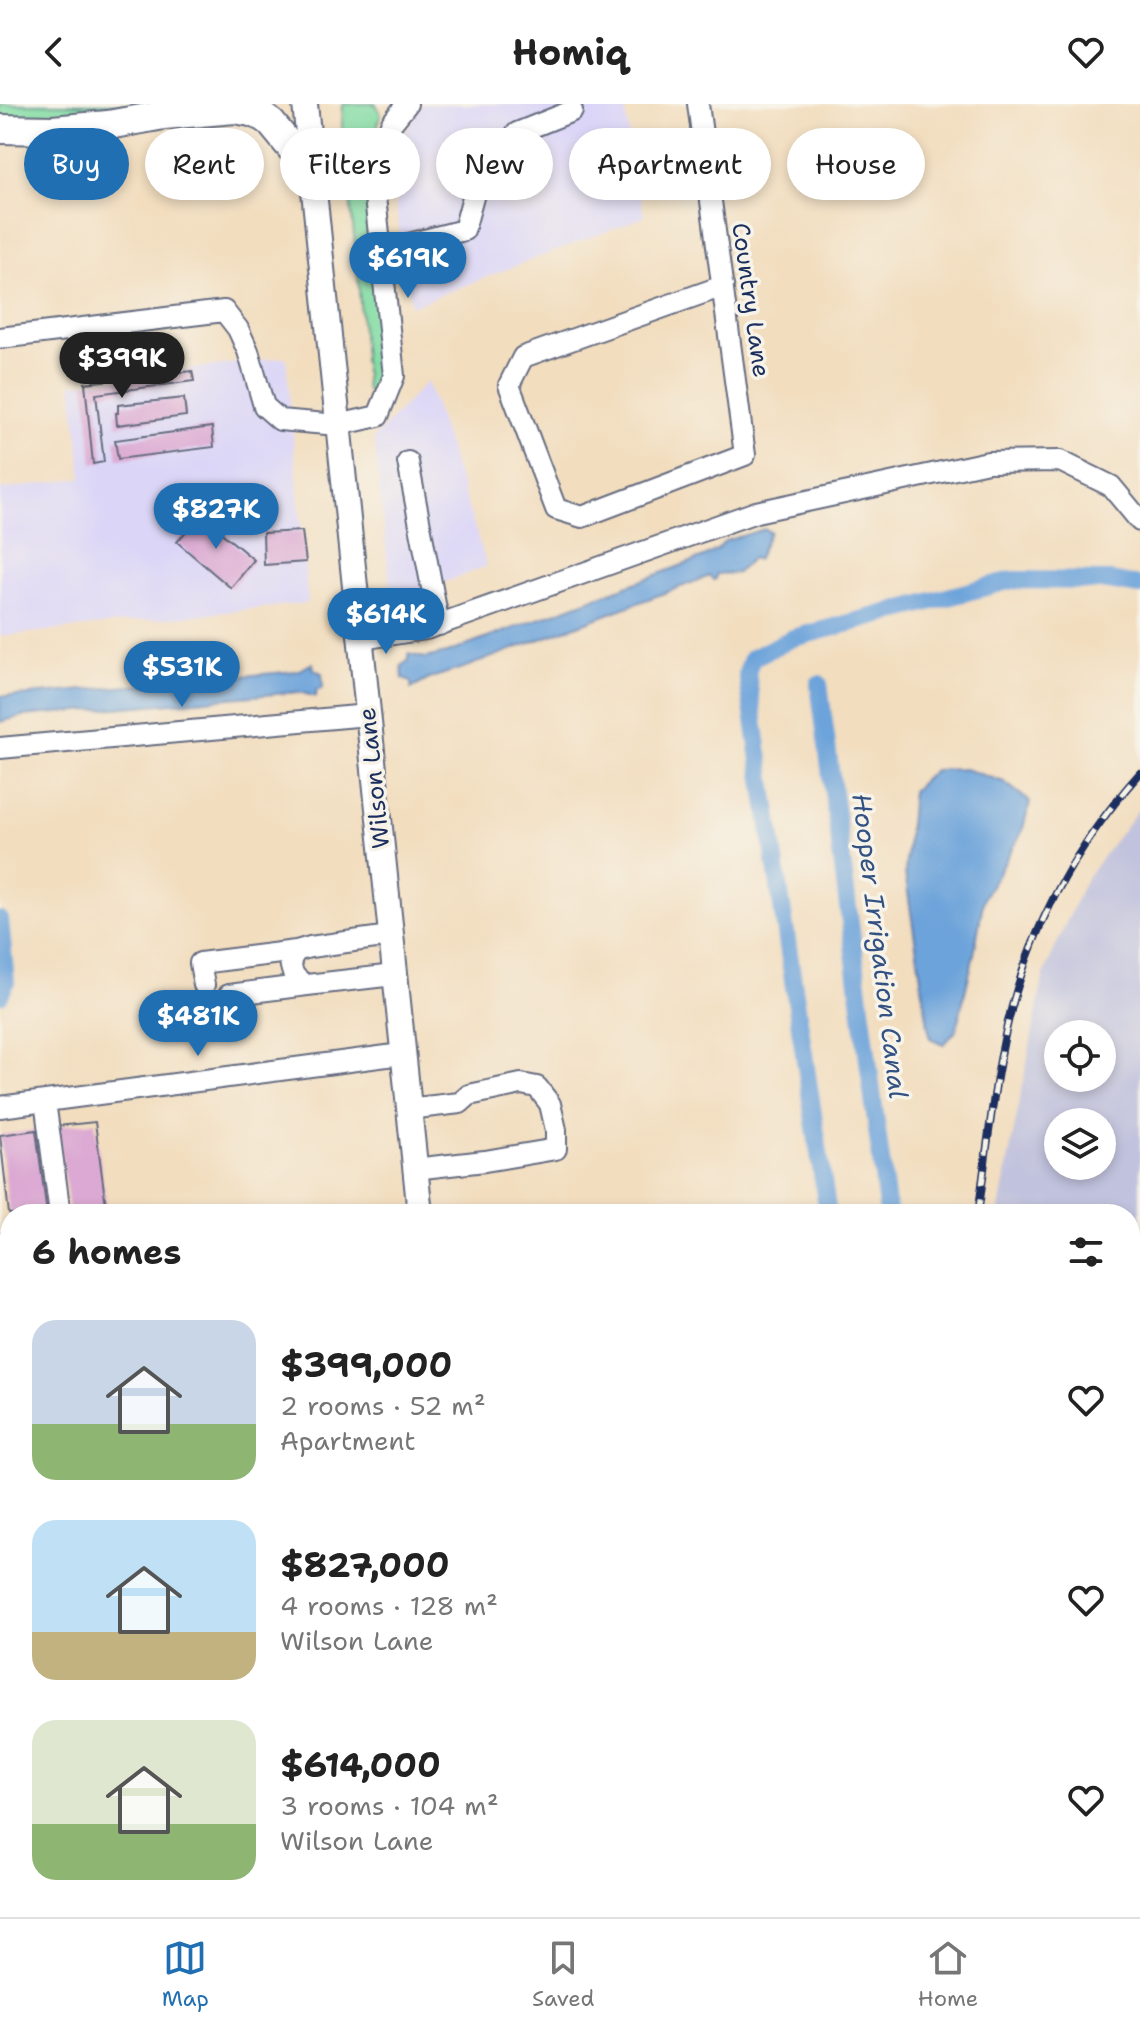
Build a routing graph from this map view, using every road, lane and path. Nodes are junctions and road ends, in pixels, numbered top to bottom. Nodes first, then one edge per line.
1 (195, 104) edge
2 (305, 104) edge
3 (407, 104) edge
4 (698, 104) edge
5 (572, 111) dead end
6 (164, 115) junction
7 (307, 128) edge
8 (0, 129) edge
9 (280, 134) edge
10 (315, 200) edge
11 (381, 251) junction
12 (723, 286) junction
13 (0, 338) edge
14 (338, 425) junction
15 (408, 462) dead end
16 (1140, 521) edge
17 (439, 625) junction
18 (361, 639) junction
19 (368, 715) junction
20 (0, 748) edge
21 (390, 936) junction
22 (296, 951) junction
23 (394, 975) junction
24 (204, 985) dead end
25 (307, 985) junction
26 (229, 995) dead end
27 (402, 1054) junction
28 (45, 1101) junction
29 (0, 1107) edge
30 (408, 1109) junction
31 (414, 1169) junction
32 (59, 1204) edge
33 (419, 1204) edge

1 - 6 highway
2 - 7 main road, Wilson Lane
3 - 11 street
4 - 12 street, Country Lane
5 - 11 street
6 - 8 highway
6 - 9 highway
10 - 14 main road, Wilson Lane
11 - 14 street
12 - 12 street, Country Lane
13 - 14 street
14 - 18 main road, Wilson Lane
15 - 17 street
16 - 17 street
17 - 18 street
18 - 19 main road, Wilson Lane
19 - 20 street
19 - 21 main road, Wilson Lane
21 - 22 street
21 - 23 main road, Wilson Lane
22 - 24 street
22 - 25 street
23 - 25 street
23 - 27 main road, Wilson Lane
25 - 26 street
27 - 28 street
27 - 30 main road, Wilson Lane
28 - 29 street
28 - 32 street
30 - 31 main road, Wilson Lane
30 - 31 street
31 - 33 main road, Wilson Lane

